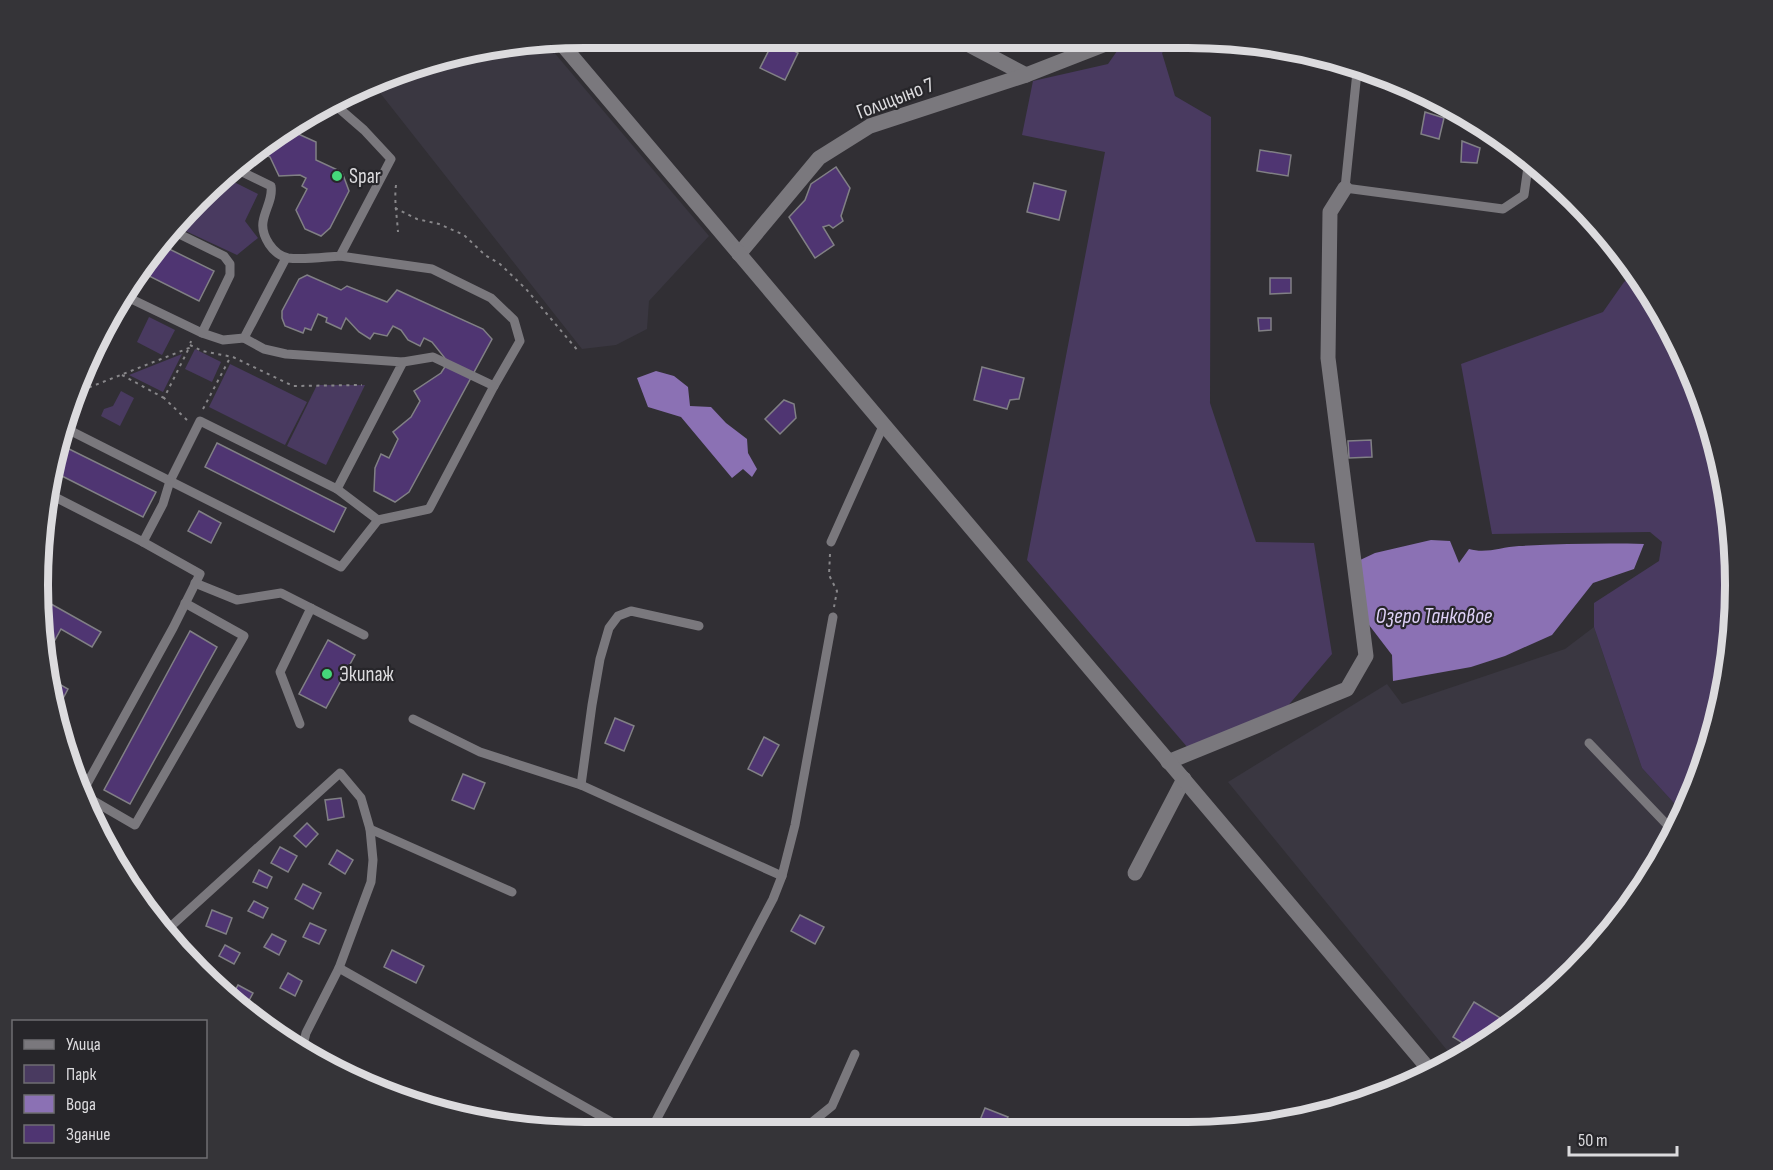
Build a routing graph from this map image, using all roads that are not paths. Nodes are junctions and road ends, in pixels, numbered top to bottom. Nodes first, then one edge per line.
1 (975, 48) edge
2 (1095, 48) edge
3 (566, 49) edge
4 (1026, 75) junction
5 (1357, 75) edge
6 (338, 108) edge
7 (1528, 169) edge
8 (242, 172) edge
9 (1345, 188) junction
10 (179, 234) edge
11 (739, 254) junction
12 (340, 256) junction
13 (286, 258) junction
14 (131, 299) edge
15 (199, 332) junction
16 (244, 338) junction
17 (403, 362) junction
18 (494, 386) junction
19 (884, 424) junction
20 (70, 431) edge
21 (170, 481) junction
22 (337, 489) junction
23 (56, 497) edge
24 (378, 520) junction
25 (831, 542) road end
26 (143, 543) junction
27 (195, 583) junction
28 (185, 603) junction
29 (311, 608) junction
30 (833, 617) road end
31 (699, 626) dead end
32 (364, 635) dead end
33 (413, 719) dead end
34 (300, 724) dead end
35 (1589, 743) dead end
36 (1168, 762) junction
37 (1184, 779) junction
38 (86, 784) edge
39 (581, 785) junction
40 (93, 801) edge
41 (1668, 826) edge
42 (370, 829) junction
43 (1135, 873) dead end
44 (782, 876) junction
45 (512, 892) dead end
46 (171, 926) edge
47 (339, 968) junction
48 (304, 1042) edge
49 (855, 1054) dead end
50 (1427, 1067) edge
51 (611, 1122) edge
52 (655, 1122) edge
53 (812, 1122) edge

1 - 4 street
2 - 4 street, Голицыно 7
3 - 11 street
4 - 11 street, Голицыно 7
5 - 9 lane
6 - 12 lane
7 - 9 lane
8 - 13 lane
9 - 36 street
10 - 15 lane
11 - 19 street
12 - 13 lane
12 - 18 lane
13 - 16 lane
14 - 15 lane
15 - 16 lane
16 - 17 lane
17 - 18 lane
17 - 22 lane
18 - 24 lane
19 - 25 lane
19 - 36 street
20 - 21 lane
21 - 22 lane
21 - 24 lane
21 - 26 lane
22 - 24 lane
23 - 26 lane
26 - 27 lane
27 - 28 lane
27 - 29 lane
28 - 38 lane
28 - 40 lane
29 - 32 lane
29 - 34 lane
30 - 44 lane
31 - 39 lane
33 - 39 lane
35 - 41 lane
36 - 37 street
37 - 43 street
37 - 50 street
39 - 44 lane
42 - 45 lane
42 - 46 lane
42 - 47 lane
44 - 52 lane
47 - 48 lane
47 - 51 lane
49 - 53 lane

